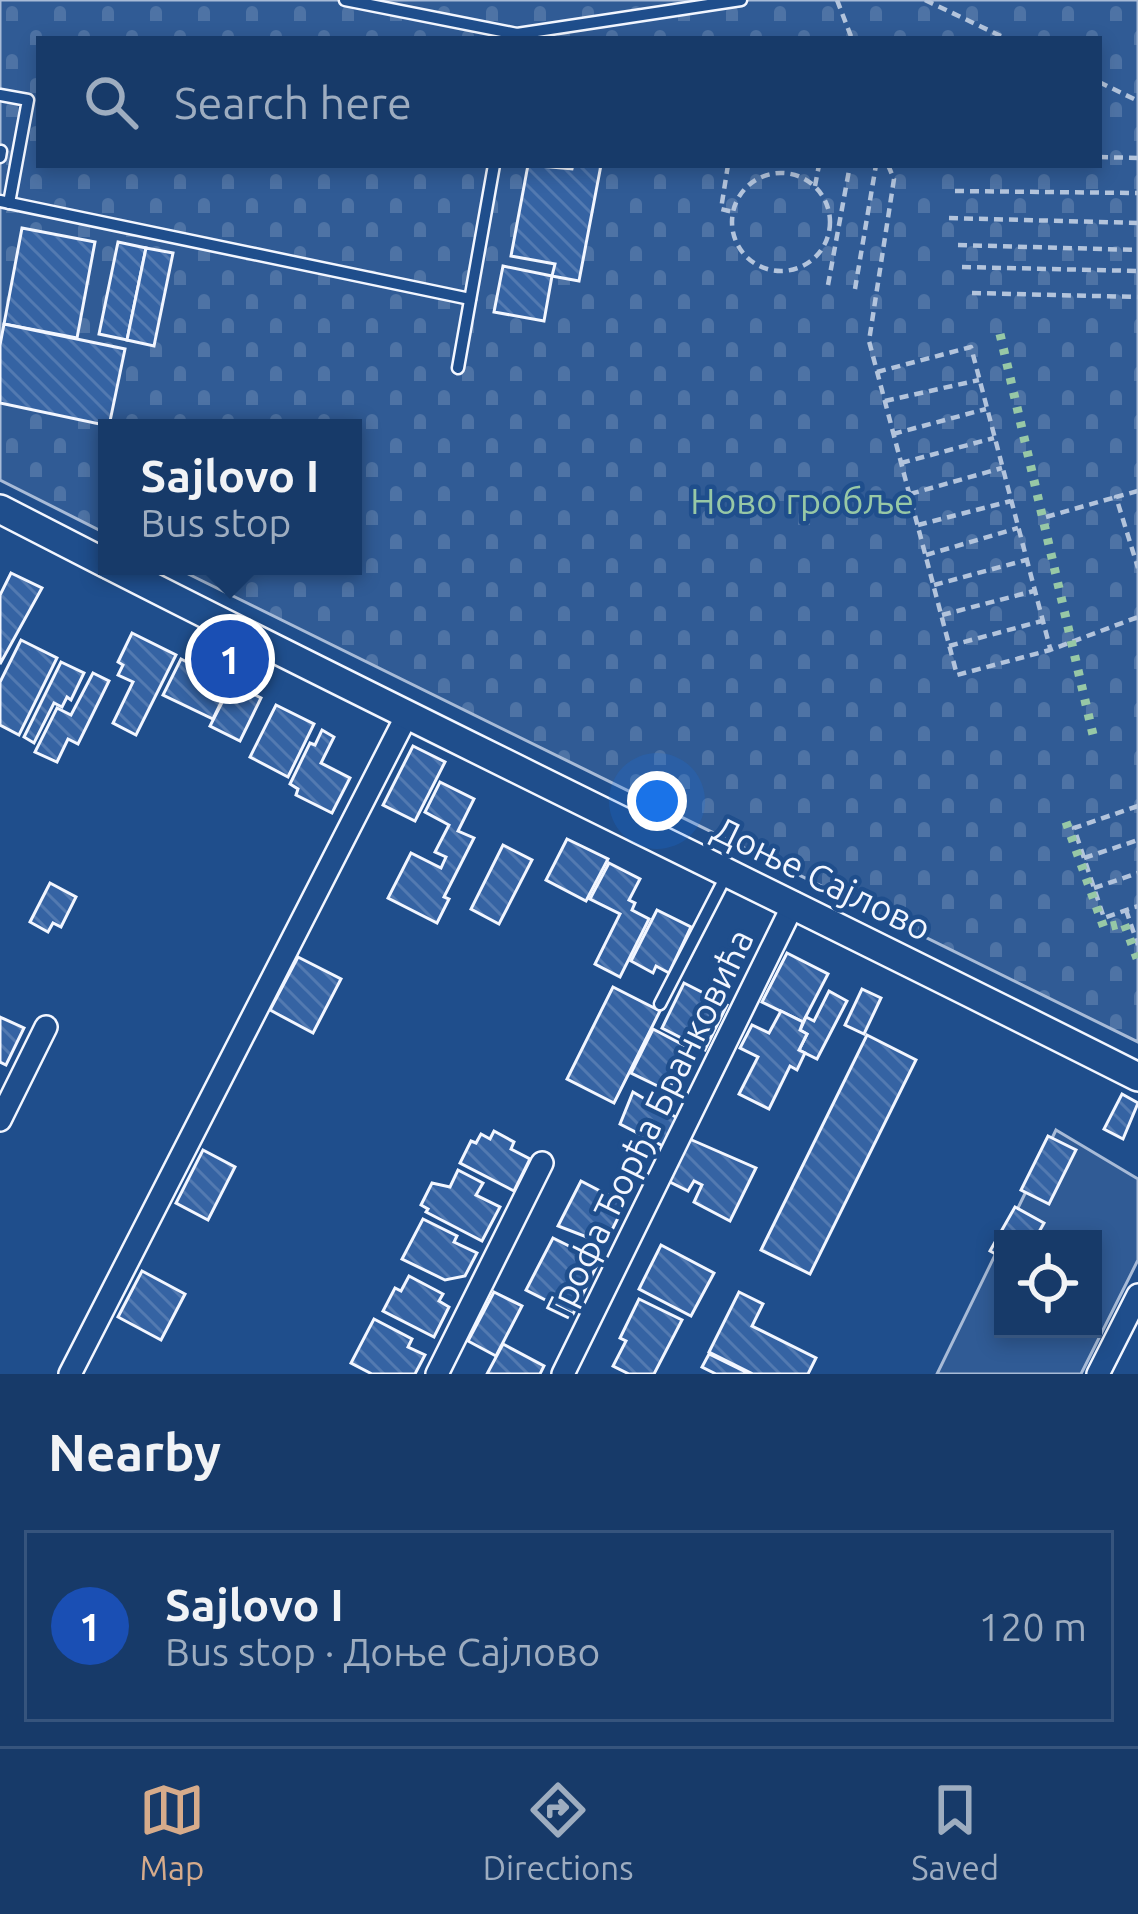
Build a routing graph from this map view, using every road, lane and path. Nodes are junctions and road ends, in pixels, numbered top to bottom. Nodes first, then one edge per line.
1 (345, 0) edge
2 (741, 0) edge
3 (837, 0) edge
4 (925, 0) edge
5 (511, 36) edge
6 (523, 36) edge
7 (851, 36) edge
8 (1001, 36) edge
9 (1102, 83) edge
10 (0, 95) edge
11 (1138, 101) edge
12 (1102, 157) edge
13 (1138, 158) edge
14 (493, 168) edge
15 (728, 168) edge
16 (759, 168) edge
17 (789, 168) edge
18 (818, 168) edge
19 (849, 168) edge
20 (875, 168) edge
21 (890, 168) edge
22 (788, 173) junction
23 (757, 179) junction
24 (815, 186) junction
25 (955, 190) dead end
26 (1138, 194) edge
27 (4, 202) edge
28 (733, 212) junction
29 (949, 218) dead end
30 (1138, 223) edge
31 (829, 232) junction
32 (838, 234) junction
33 (958, 245) dead end
34 (1138, 250) edge
35 (962, 267) dead end
36 (1138, 271) edge
37 (828, 285) dead end
38 (855, 289) dead end
39 (972, 293) dead end
40 (1138, 297) edge
41 (470, 299) junction
42 (458, 368) dead end
43 (878, 372) junction
44 (980, 380) junction
45 (885, 401) junction
46 (987, 409) junction
47 (893, 434) junction
48 (994, 438) junction
49 (902, 463) junction
50 (1003, 468) junction
51 (1138, 491) edge
52 (910, 494) junction
53 (1116, 497) junction
54 (1011, 501) junction
55 (0, 509) edge
56 (1046, 517) dead end
57 (918, 525) junction
58 (1018, 528) junction
59 (926, 555) junction
60 (98, 559) edge
61 (1026, 560) junction
62 (1138, 568) edge
63 (129, 575) edge
64 (934, 585) junction
65 (1034, 591) junction
66 (942, 615) junction
67 (1138, 617) edge
68 (1042, 622) junction
69 (950, 646) junction
70 (1050, 650) junction
71 (406, 717) junction
72 (1138, 806) edge
73 (1138, 839) edge
74 (1084, 858) junction
75 (728, 872) junction
76 (1138, 873) edge
77 (1094, 888) junction
78 (794, 903) junction
79 (1138, 906) edge
80 (1126, 910) junction
81 (1137, 940) edge
82 (660, 1004) dead end
83 (46, 1027) dead end
84 (1138, 1078) edge
85 (0, 1120) edge
86 (542, 1163) dead end
87 (1138, 1295) edge
88 (70, 1374) edge
89 (437, 1374) edge
90 (563, 1374) edge
91 (1098, 1374) edge

1 - 5 lane
2 - 6 lane
3 - 7 path
4 - 8 path
9 - 11 path
10 - 27 lane
12 - 13 path
14 - 41 lane
15 - 28 path
16 - 23 path
17 - 22 path
18 - 24 path
19 - 32 path
20 - 38 path
21 - 43 path
22 - 23 path
22 - 24 path
23 - 28 path
24 - 31 path
25 - 26 path
27 - 41 lane
28 - 31 path
29 - 30 path
31 - 32 path
32 - 37 path
33 - 34 path
35 - 36 path
39 - 40 path
41 - 42 lane
43 - 44 path
43 - 45 path
44 - 45 path
44 - 46 path
45 - 47 path
46 - 47 path
46 - 48 path
47 - 49 path
48 - 49 path
48 - 50 path
49 - 52 path
50 - 52 path
50 - 54 path
51 - 53 path
52 - 57 path
53 - 56 path
53 - 62 path
54 - 57 path
54 - 58 path
55 - 60 street, Доње Сајлово
57 - 59 path
58 - 59 path
58 - 61 path
59 - 64 path
61 - 64 path
61 - 65 path
63 - 71 street, Доње Сајлово
64 - 66 path
65 - 66 path
65 - 68 path
66 - 69 path
67 - 70 path
68 - 69 path
68 - 70 path
69 - 70 path
71 - 75 street, Доње Сајлово
71 - 88 street
72 - 74 path
73 - 74 path
74 - 77 path
75 - 78 street, Доње Сајлово
75 - 82 lane
76 - 77 path
77 - 80 path
78 - 84 street, Доње Сајлово
78 - 90 street, Грофа Ђорђа Бранковића
79 - 80 path
80 - 81 path
83 - 85 street
86 - 89 street
87 - 91 street

